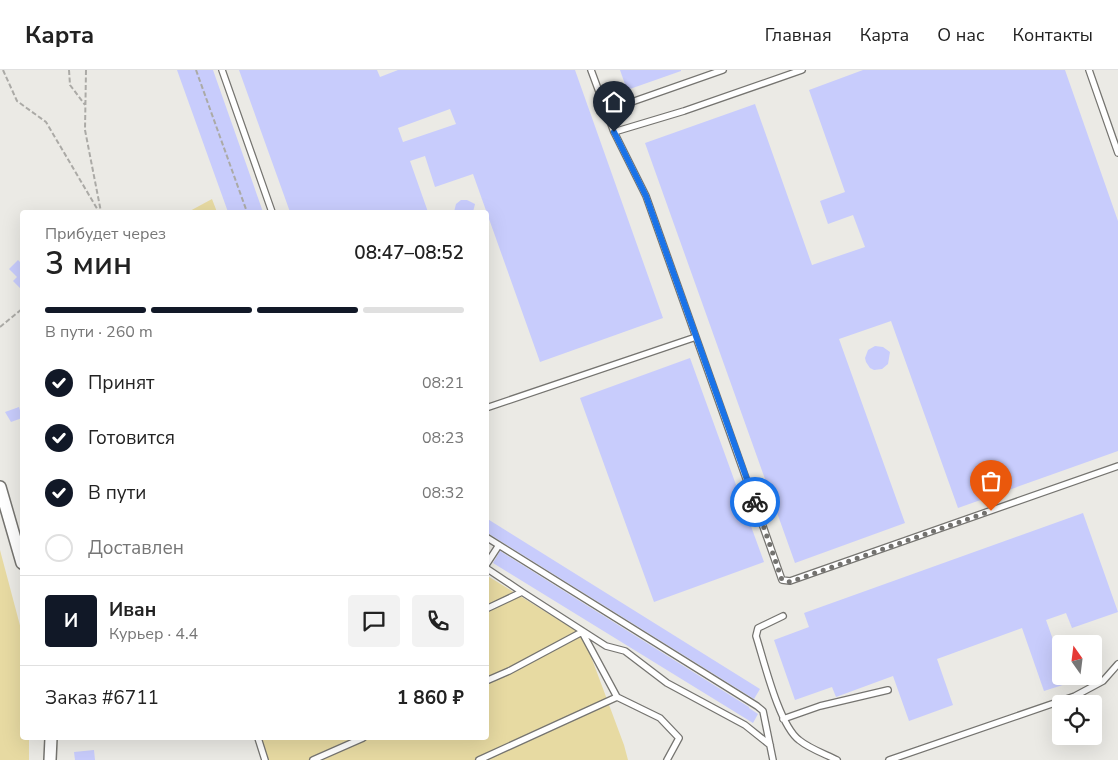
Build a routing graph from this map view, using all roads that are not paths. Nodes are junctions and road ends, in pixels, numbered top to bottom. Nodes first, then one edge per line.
1 (222, 70) edge
2 (591, 70) edge
3 (723, 70) edge
4 (802, 70) edge
5 (1089, 70) edge
6 (606, 111) junction
7 (614, 132) junction
8 (1118, 153) edge
9 (271, 210) edge
10 (696, 337) junction
11 (489, 407) edge
12 (1118, 466) edge
13 (0, 487) edge
14 (489, 539) edge
15 (499, 545) junction
16 (20, 556) edge
17 (489, 561) edge
18 (489, 568) edge
19 (522, 592) junction
20 (489, 608) edge
21 (783, 616) dead end
22 (582, 632) junction
23 (1118, 664) edge
24 (489, 681) edge
25 (888, 690) dead end
26 (617, 697) junction
27 (783, 719) junction
28 (51, 740) edge
29 (259, 740) edge
30 (358, 740) edge
31 (770, 745) junction
32 (50, 760) edge
33 (265, 760) edge
34 (313, 760) edge
35 (479, 760) edge
36 (667, 760) edge
37 (773, 760) edge
38 (837, 760) edge
39 (889, 760) edge

1 - 9 lane
2 - 6 lane
3 - 6 lane
4 - 7 lane
5 - 8 lane
6 - 7 lane
7 - 10 lane
10 - 11 lane
10 - 12 lane
13 - 16 street
14 - 15 lane
15 - 17 lane
15 - 31 lane
18 - 19 lane
19 - 20 lane
19 - 22 lane
21 - 27 lane
22 - 24 lane
22 - 26 lane
22 - 31 lane
23 - 39 lane
25 - 27 lane
26 - 35 lane
26 - 36 lane
27 - 38 lane
28 - 32 street
29 - 33 lane
30 - 34 lane
31 - 37 lane

